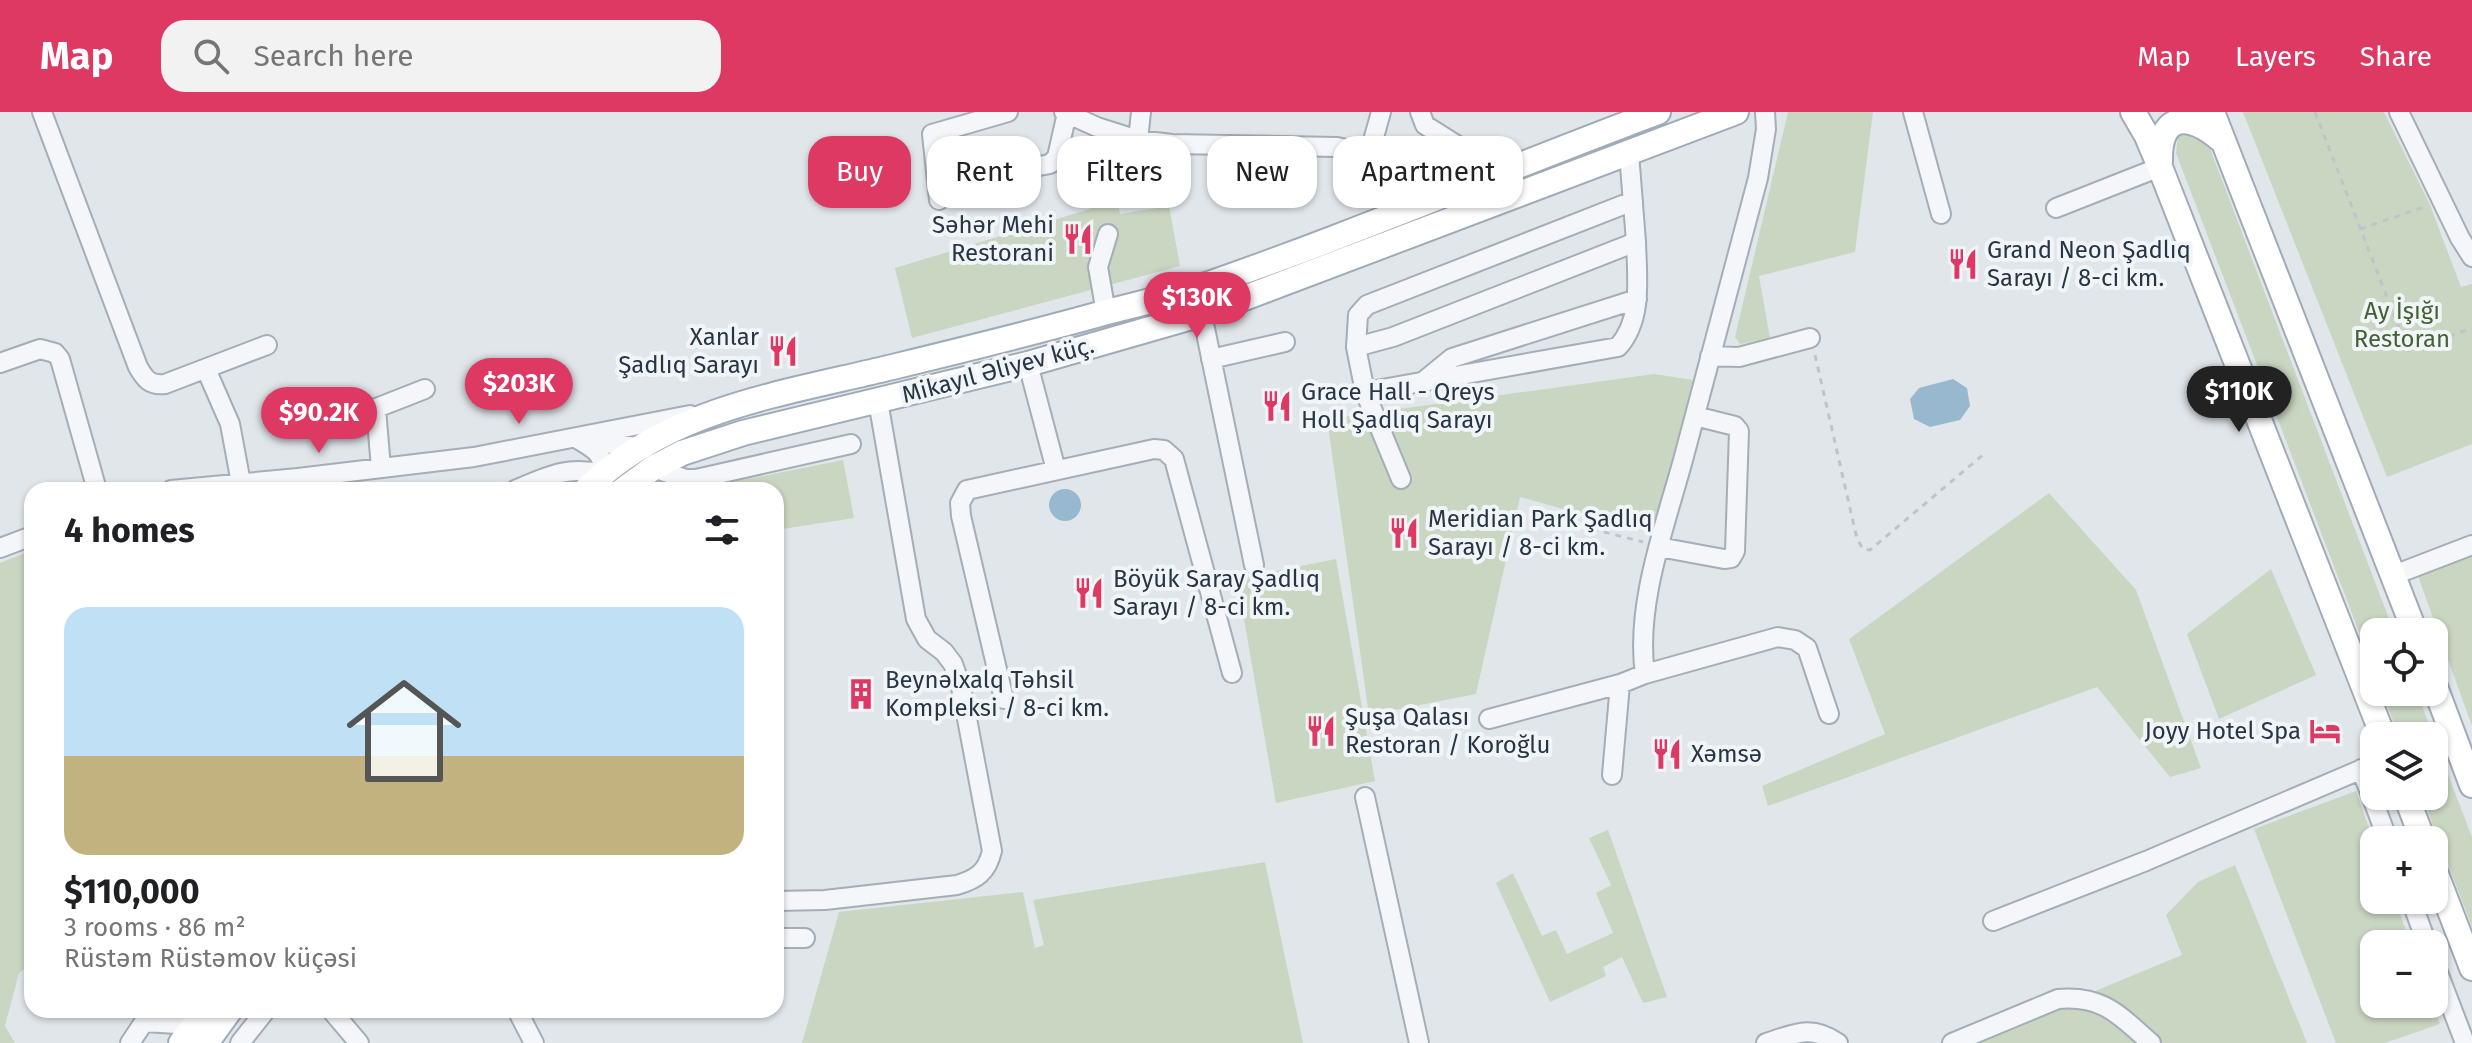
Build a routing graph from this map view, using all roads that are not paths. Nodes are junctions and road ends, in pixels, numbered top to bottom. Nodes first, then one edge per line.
1 (42, 112) edge
2 (1008, 112) edge
3 (1141, 112) edge
4 (1381, 112) edge
5 (1420, 112) edge
6 (1658, 112) edge
7 (1736, 112) edge
8 (1765, 112) edge
9 (1913, 112) edge
10 (2133, 112) edge
11 (2212, 112) edge
12 (2399, 112) edge
13 (1065, 113) edge
14 (932, 136) edge
15 (1125, 136) edge
16 (1138, 136) edge
17 (1374, 136) edge
18 (1442, 136) edge
19 (1191, 144) edge
20 (2224, 144) junction
21 (1333, 147) edge
22 (1629, 153) junction
23 (1523, 164) edge
24 (1041, 166) edge
25 (2160, 167) junction
26 (1633, 201) junction
27 (1412, 208) edge
28 (2056, 208) dead end
29 (1941, 214) dead end
30 (1108, 234) dead end
31 (2466, 236) edge
32 (1636, 242) junction
33 (2472, 257) edge
34 (1637, 299) junction
35 (1106, 313) junction
36 (1202, 314) junction
37 (1810, 338) road end
38 (1285, 342) dead end
39 (267, 345) dead end
40 (1356, 347) junction
41 (1710, 356) junction
42 (1211, 359) junction
43 (0, 363) edge
44 (1028, 364) junction
45 (206, 369) junction
46 (1423, 382) junction
47 (425, 389) dead end
48 (1365, 392) junction
49 (878, 401) junction
50 (739, 406) junction
51 (376, 409) junction
52 (1695, 416) junction
53 (333, 425) dead end
54 (576, 438) junction
55 (851, 444) dead end
56 (638, 447) junction
57 (682, 453) junction
58 (381, 468) junction
59 (653, 468) junction
60 (1056, 470) junction
61 (1401, 479) dead end
62 (95, 482) edge
63 (241, 482) edge
64 (311, 482) edge
65 (535, 482) edge
66 (594, 482) edge
67 (634, 482) edge
68 (24, 539) edge
69 (2472, 545) edge
70 (1659, 547) junction
71 (0, 548) edge
72 (1254, 565) dead end
73 (2394, 575) junction
74 (2410, 618) edge
75 (1232, 673) dead end
76 (1645, 674) junction
77 (1620, 684) junction
78 (1004, 699) dead end
79 (2442, 706) edge
80 (1829, 714) dead end
81 (1489, 719) dead end
82 (2378, 722) edge
83 (2360, 770) edge
84 (1612, 775) dead end
85 (2472, 785) edge
86 (1365, 797) dead end
87 (784, 901) edge
88 (2448, 905) edge
89 (1993, 921) dead end
90 (784, 938) edge
91 (805, 938) dead end
92 (2472, 968) edge
93 (2448, 999) edge
94 (137, 1018) edge
95 (146, 1018) edge
96 (216, 1018) edge
97 (260, 1018) edge
98 (338, 1018) edge
99 (521, 1018) edge
100 (196, 1030) edge
101 (130, 1043) edge
102 (240, 1043) edge
103 (359, 1043) edge
104 (534, 1043) edge
105 (1419, 1043) edge
106 (1766, 1043) edge
107 (1838, 1043) edge
108 (1952, 1043) edge
109 (2151, 1043) edge
110 (2465, 1043) edge

1 - 45 street
2 - 14 street
3 - 16 street
4 - 17 street
5 - 18 street
6 - 23 main road
7 - 22 main road, Mikayıl Əliyev küç.
8 - 41 street
9 - 29 street
10 - 25 main road
11 - 20 main road
12 - 31 street
13 - 15 street
13 - 24 street
19 - 21 street
20 - 25 main road
20 - 73 main road
22 - 26 street
22 - 36 main road, Mikayıl Əliyev küç.
25 - 28 street
25 - 82 main road
26 - 32 street
26 - 40 street
27 - 35 main road
30 - 35 street
31 - 33 street
32 - 34 street
32 - 40 street
34 - 46 street
34 - 46 street
35 - 50 main road
36 - 42 street
36 - 44 main road, Mikayıl Əliyev küç.
37 - 41 street
38 - 42 street
39 - 45 street
40 - 48 street
41 - 52 street
42 - 72 street
43 - 62 street
44 - 49 main road, Mikayıl Əliyev küç.
44 - 60 street
45 - 63 street
46 - 48 street
47 - 51 street
48 - 61 street
49 - 57 main road, Mikayıl Əliyev küç.
49 - 87 street
50 - 54 street
50 - 56 main road
51 - 53 street
51 - 58 street
52 - 70 street
52 - 70 street
54 - 56 street
54 - 58 street
54 - 66 street
55 - 59 street
56 - 57 street
56 - 66 main road
57 - 59 main road, Mikayıl Əliyev küç.
58 - 64 street
59 - 67 main road, Mikayıl Əliyev küç.
60 - 75 street
60 - 78 street
65 - 66 street
68 - 71 street
69 - 73 street
70 - 76 street
73 - 74 main road
76 - 77 street
76 - 80 street
77 - 81 street
77 - 84 street
79 - 85 main road
83 - 89 street
86 - 105 street
88 - 92 main road
90 - 91 street
93 - 110 street
94 - 101 street
95 - 100 street
96 - 100 main road
97 - 102 street
98 - 103 street
99 - 104 street
106 - 107 street
108 - 109 street

